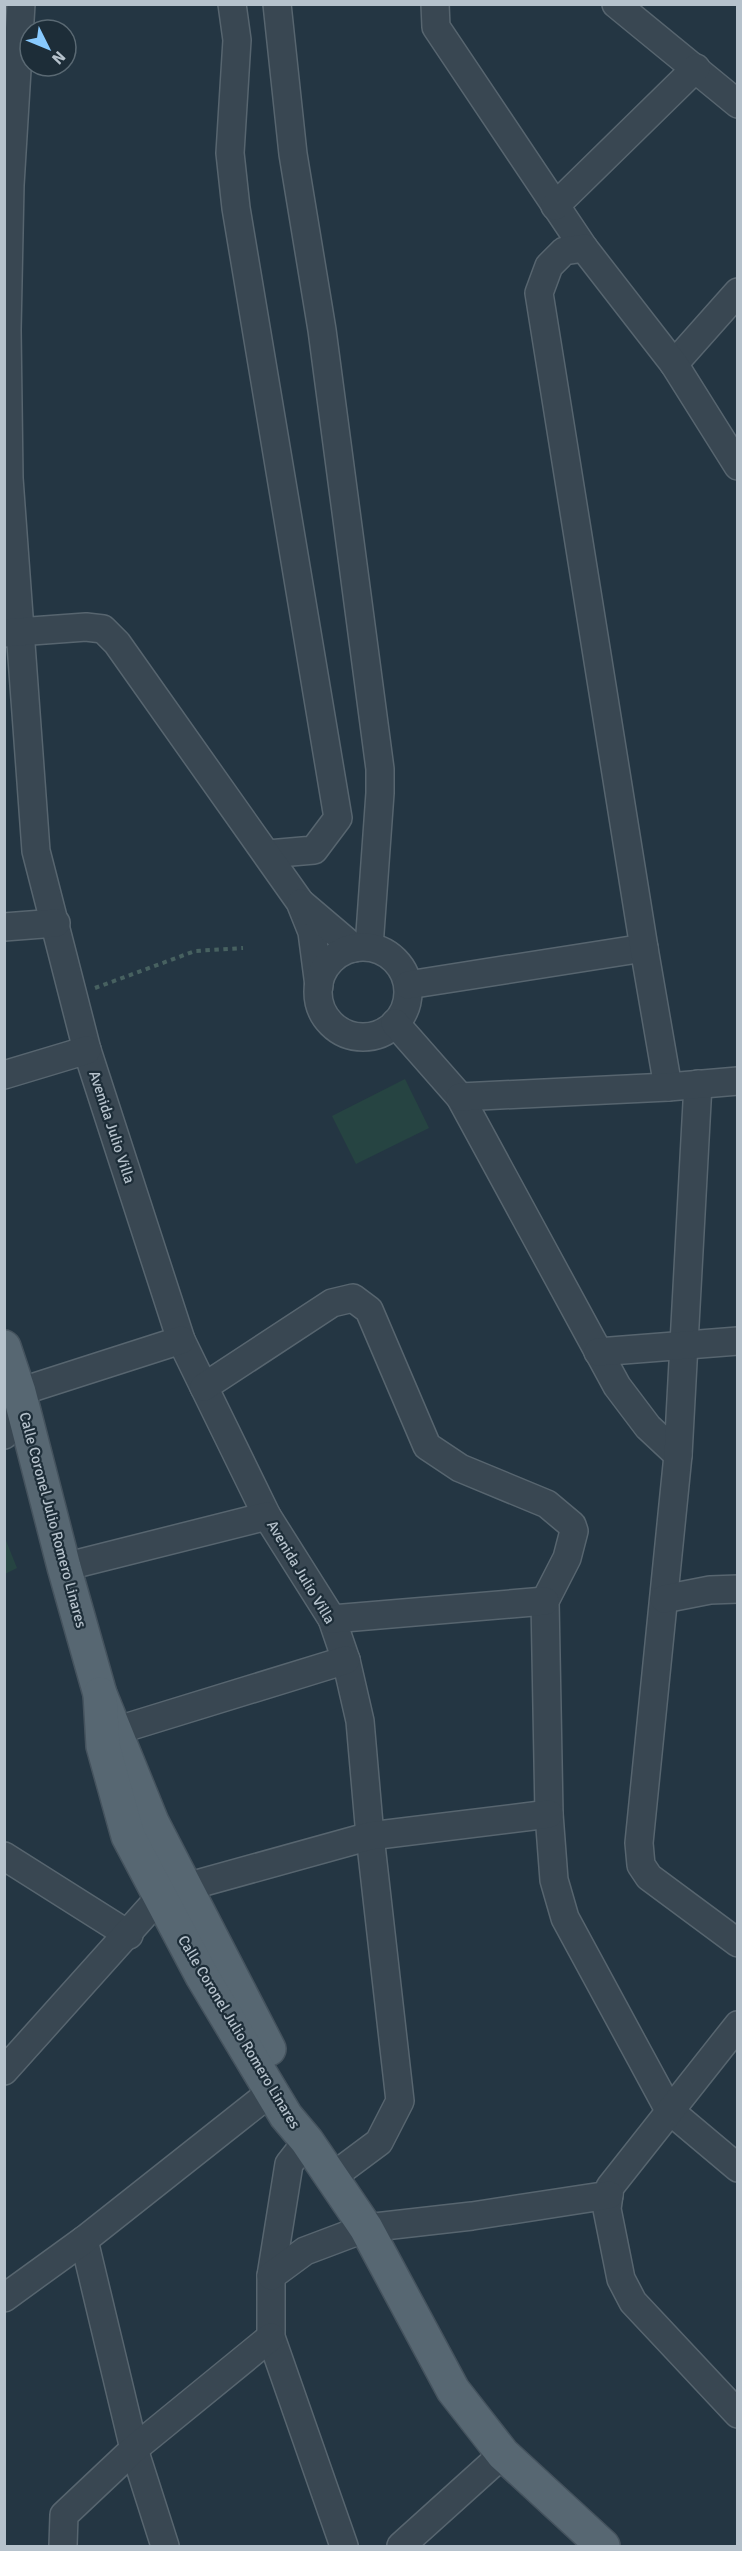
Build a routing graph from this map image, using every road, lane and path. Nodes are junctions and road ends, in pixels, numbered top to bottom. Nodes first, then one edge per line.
1 (21, 4) edge
2 (232, 4) edge
3 (277, 4) edge
4 (435, 4) edge
5 (616, 4) edge
6 (696, 68) junction
7 (738, 104) edge
8 (7, 185) edge
9 (555, 206) junction
10 (584, 248) junction
11 (738, 292) edge
12 (6, 330) edge
13 (674, 364) junction
14 (738, 466) edge
15 (7, 478) edge
16 (12, 633) edge
17 (16, 769) edge
18 (268, 854) junction
19 (300, 902) junction
20 (56, 923) junction
21 (4, 927) edge
22 (243, 948) dead end
23 (361, 948) junction
24 (644, 948) junction
25 (408, 985) junction
26 (319, 986) junction
27 (74, 996) junction
28 (395, 1023) junction
29 (87, 1050) junction
30 (4, 1075) edge
31 (738, 1081) edge
32 (698, 1084) junction
33 (668, 1087) junction
34 (460, 1097) junction
35 (181, 1340) junction
36 (738, 1341) edge
37 (684, 1345) junction
38 (598, 1352) junction
39 (10, 1370) edge
40 (204, 1388) junction
41 (4, 1435) edge
42 (678, 1455) junction
43 (267, 1516) junction
44 (64, 1567) junction
45 (738, 1589) edge
46 (664, 1599) junction
47 (545, 1601) junction
48 (332, 1619) junction
49 (346, 1660) junction
50 (100, 1694) junction
51 (115, 1731) junction
52 (549, 1814) junction
53 (370, 1836) junction
54 (4, 1856) edge
55 (173, 1892) junction
56 (129, 1935) junction
57 (738, 1943) edge
58 (738, 2025) edge
59 (10, 2054) edge
60 (272, 2092) junction
61 (669, 2110) junction
62 (307, 2141) junction
63 (738, 2168) edge
64 (332, 2177) junction
65 (609, 2195) junction
66 (366, 2228) junction
67 (84, 2240) junction
68 (271, 2276) junction
69 (4, 2298) edge
70 (271, 2337) junction
71 (738, 2414) edge
72 (134, 2449) junction
73 (503, 2454) junction
74 (63, 2547) edge
75 (165, 2547) edge
76 (344, 2547) edge
77 (401, 2547) edge
78 (603, 2547) edge

1 - 8 street, Avenida Julio Villa
2 - 18 street
3 - 23 street
4 - 9 street
5 - 6 street
6 - 7 street
6 - 9 street
8 - 12 street, Avenida Julio Villa
9 - 10 street
10 - 13 street
10 - 24 street
11 - 13 street
12 - 15 street, Avenida Julio Villa
13 - 14 street
15 - 16 street, Avenida Julio Villa
16 - 17 street, Avenida Julio Villa
16 - 18 street
17 - 20 street, Avenida Julio Villa
18 - 19 street
19 - 23 street
19 - 26 street
20 - 21 street
20 - 27 street, Avenida Julio Villa
22 - 27 path
23 - 25 street
23 - 26 street
24 - 25 street
24 - 33 street
25 - 28 street
26 - 28 street
27 - 29 street, Avenida Julio Villa
28 - 34 street
29 - 30 street
29 - 35 street, Avenida Julio Villa
31 - 32 street
32 - 33 street
32 - 37 street
33 - 34 street
34 - 38 street
35 - 39 street
35 - 40 street, Avenida Julio Villa
36 - 37 street
37 - 38 street
37 - 42 street
38 - 42 street
39 - 41 street
39 - 44 main road, Calle Coronel Julio Romero Linares
40 - 43 street, Avenida Julio Villa
40 - 47 street
42 - 46 street
43 - 44 street
43 - 48 street, Avenida Julio Villa
44 - 50 main road, Calle Coronel Julio Romero Linares
45 - 46 street
46 - 57 street
47 - 48 street
47 - 52 street
48 - 49 street, Avenida Julio Villa
49 - 51 street
49 - 53 street, Avenida Julio Villa
50 - 51 main road, Calle Coronel Julio Romero Linares
50 - 55 main road, Calle Coronel Julio Romero Linares
51 - 55 main road, Calle Coronel Julio Romero Linares
52 - 53 street
52 - 61 street
53 - 55 street
53 - 64 street, Avenida Julio Villa
54 - 56 street
55 - 56 street
55 - 60 main road, Calle Coronel Julio Romero Linares
55 - 62 main road, Calle Coronel Julio Romero Linares
56 - 59 street
58 - 61 street
60 - 62 main road, Calle Coronel Julio Romero Linares
60 - 67 street
61 - 63 street
61 - 65 street
62 - 64 main road
62 - 68 street
64 - 66 main road
65 - 66 street
65 - 71 street
66 - 68 street
66 - 73 main road
67 - 69 street
67 - 72 street
68 - 70 street
70 - 72 street
70 - 76 street
72 - 74 street
72 - 75 street
73 - 77 street
73 - 78 main road

